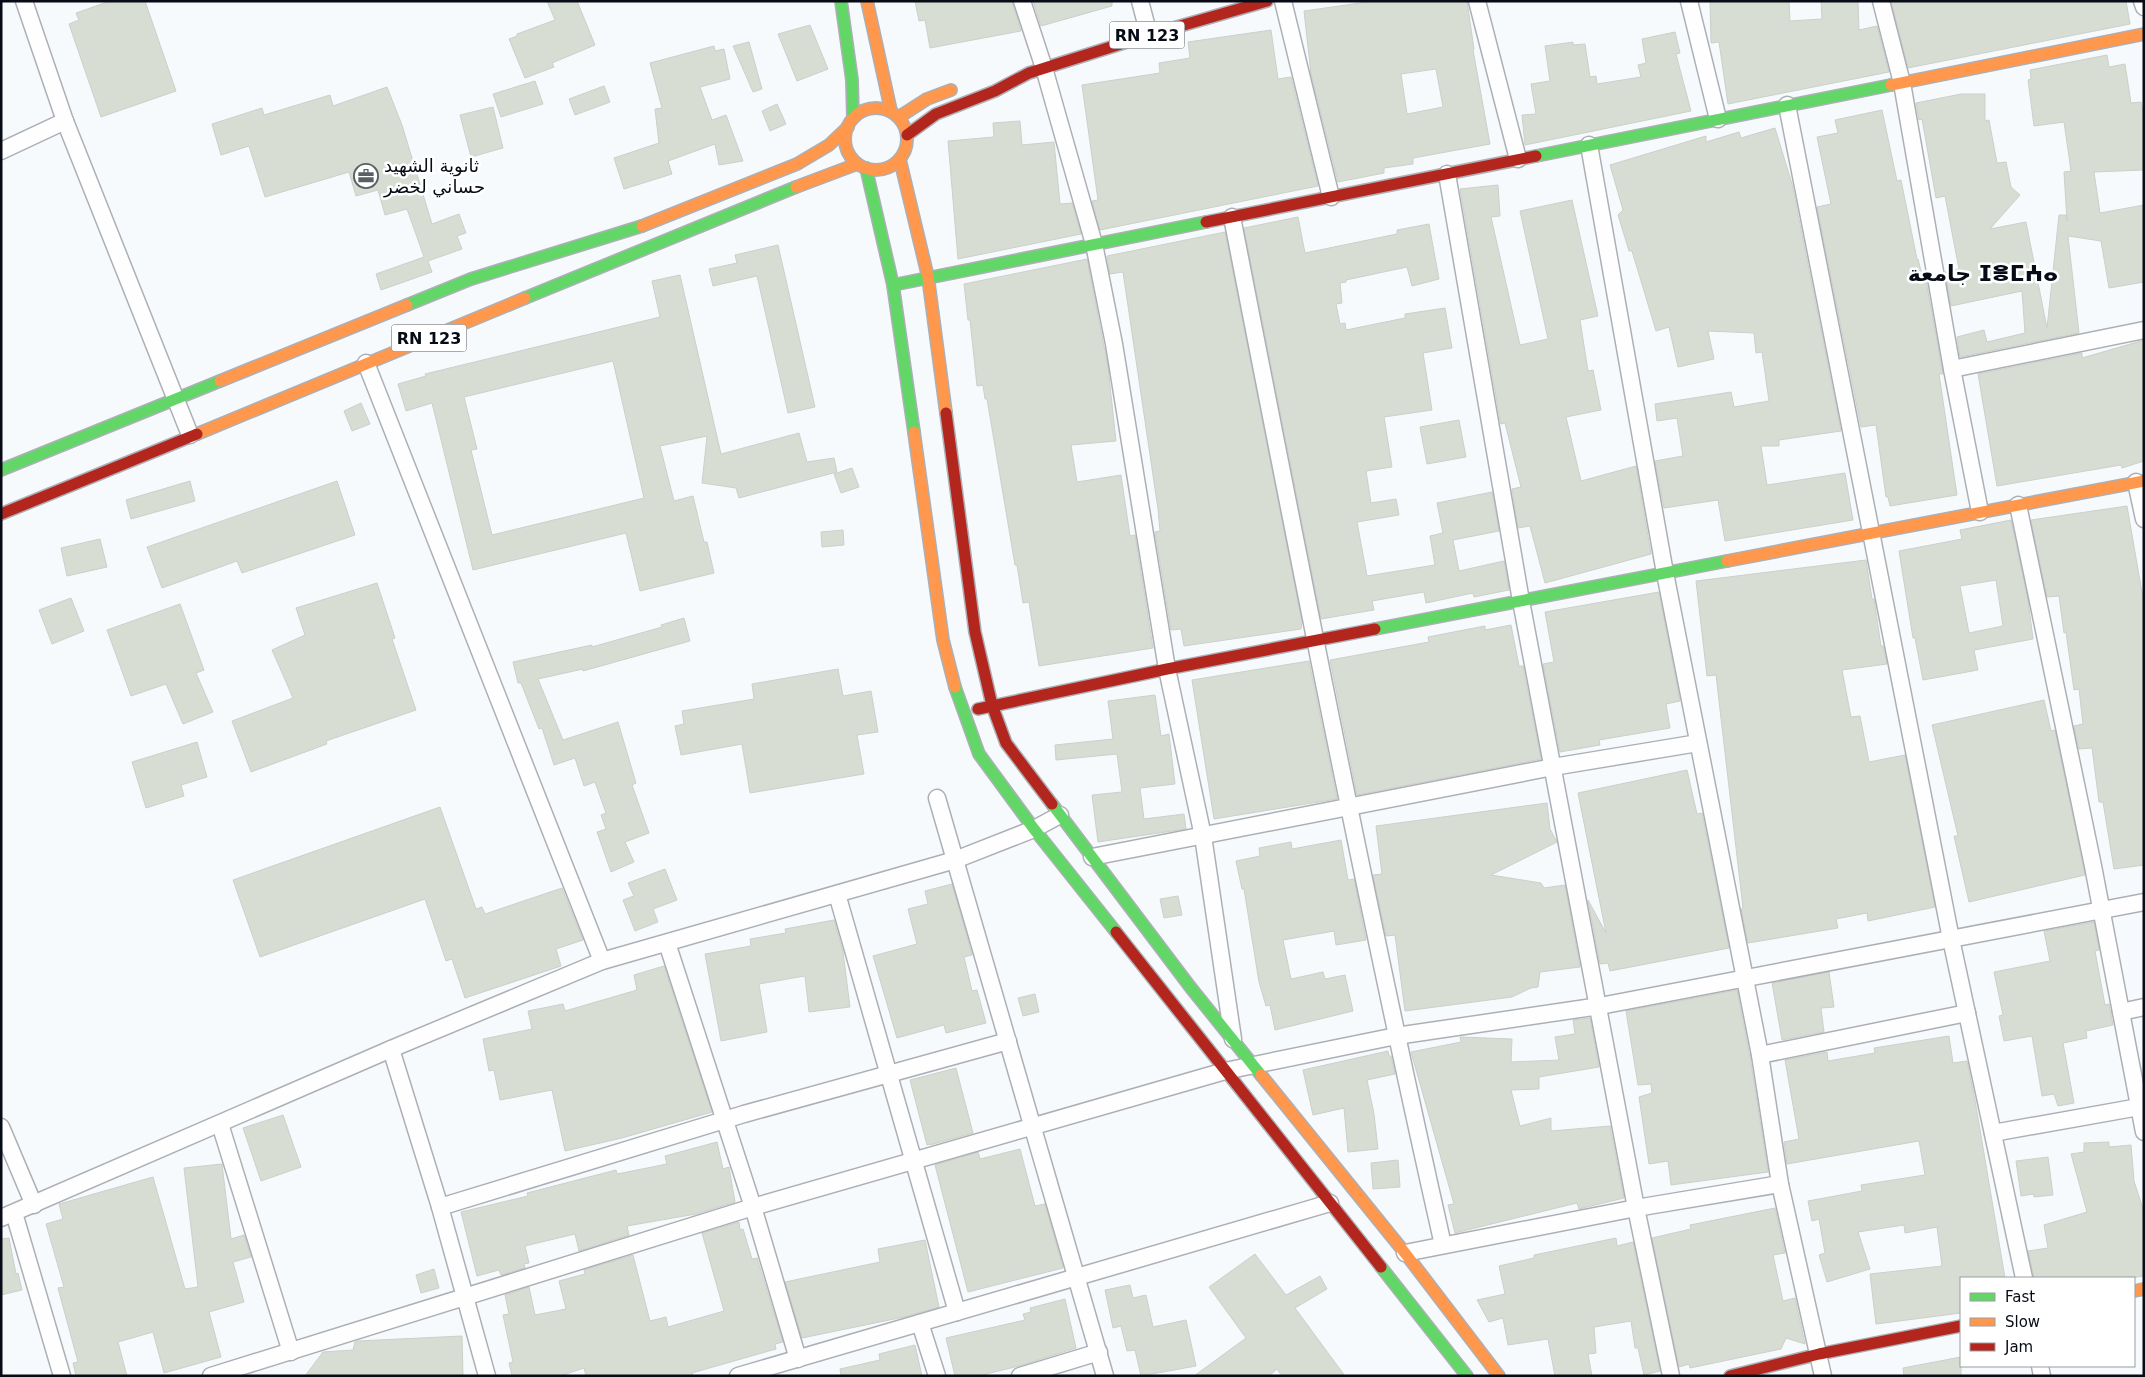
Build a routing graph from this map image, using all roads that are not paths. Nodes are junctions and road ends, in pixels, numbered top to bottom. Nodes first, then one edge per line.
1 (24, 1) edge
2 (841, 1) edge
3 (867, 1) edge
4 (1022, 1) edge
5 (1140, 1) edge
6 (1266, 1) edge
7 (1283, 1) edge
8 (1477, 1) edge
9 (1689, 1) edge
10 (1881, 1) edge
11 (2142, 1) edge
12 (2144, 7) edge
13 (2144, 34) edge
14 (1150, 35) junction
15 (1036, 71) junction
16 (996, 77) dead end
17 (1902, 82) junction
18 (961, 87) dead end
19 (1787, 105) junction
20 (895, 114) junction
21 (1718, 119) junction
22 (65, 121) junction
23 (850, 122) junction
24 (907, 136) junction
25 (1588, 145) junction
26 (1, 151) edge
27 (1518, 159) junction
28 (900, 160) junction
29 (862, 166) junction
30 (1447, 174) junction
31 (1331, 197) junction
32 (1232, 217) junction
33 (1094, 244) junction
34 (928, 277) junction
35 (893, 285) junction
36 (2144, 330) edge
37 (366, 363) junction
38 (1952, 369) junction
39 (175, 399) junction
40 (190, 436) junction
41 (1, 470) edge
42 (2140, 481) edge
43 (2018, 505) junction
44 (1980, 512) junction
45 (1, 514) edge
46 (2144, 519) edge
47 (1872, 533) junction
48 (1665, 573) junction
49 (1522, 601) junction
50 (1315, 641) junction
51 (1168, 669) junction
52 (992, 705) junction
53 (962, 712) junction
54 (1698, 743) junction
55 (1553, 767) junction
56 (937, 798) dead end
57 (1350, 807) junction
58 (1060, 814) junction
59 (1034, 829) junction
60 (1203, 836) junction
61 (1092, 857) junction
62 (955, 860) junction
63 (837, 894) junction
64 (2144, 902) edge
65 (2102, 910) junction
66 (1951, 939) junction
67 (667, 942) junction
68 (602, 961) junction
69 (1745, 978) junction
70 (1600, 1006) junction
71 (2144, 1007) edge
72 (2121, 1012) junction
73 (1967, 1013) junction
74 (1396, 1036) junction
75 (1233, 1039) junction
76 (1008, 1041) junction
77 (391, 1049) junction
78 (1760, 1055) junction
79 (1254, 1065) junction
80 (1225, 1071) junction
81 (888, 1074) junction
82 (2139, 1107) junction
83 (725, 1120) junction
84 (220, 1124) junction
85 (1, 1127) edge
86 (1033, 1127) junction
87 (2144, 1132) edge
88 (1993, 1133) junction
89 (912, 1162) junction
90 (1780, 1184) junction
91 (1330, 1203) junction
92 (34, 1205) junction
93 (440, 1207) junction
94 (753, 1207) junction
95 (1636, 1208) junction
96 (8, 1216) edge
97 (1442, 1245) junction
98 (1405, 1253) junction
99 (1078, 1277) junction
100 (2024, 1277) edge
101 (466, 1298) junction
102 (957, 1312) junction
103 (920, 1323) junction
104 (1960, 1326) edge
105 (291, 1352) junction
106 (1099, 1352) junction
107 (1819, 1354) junction
108 (798, 1359) junction
109 (756, 1373) edge
110 (219, 1375) edge
111 (62, 1376) edge
112 (487, 1376) edge
113 (738, 1376) edge
114 (937, 1376) edge
115 (1020, 1376) edge
116 (1106, 1376) edge
117 (1467, 1376) edge
118 (1499, 1376) edge
119 (1671, 1376) edge
120 (1730, 1376) edge
121 (1823, 1376) edge

1 - 22 street
2 - 23 main road
3 - 20 main road
4 - 15 street
5 - 14 street
6 - 14 main road, RN 123
7 - 31 street
8 - 27 street
9 - 21 street
10 - 17 street
11 - 12 street
13 - 17 main road
14 - 15 main road, RN 123
15 - 16 main road, RN 123
15 - 24 main road, RN 123
15 - 33 street
17 - 19 main road
17 - 38 street
18 - 20 main road
19 - 21 main road
19 - 47 street
20 - 23 main road
20 - 24 main road
21 - 25 main road
22 - 26 street
22 - 39 street
23 - 29 main road
23 - 39 main road, RN 123
24 - 28 main road
25 - 27 main road
25 - 48 street
27 - 30 main road
28 - 29 main road
28 - 34 main road
29 - 35 main road
29 - 37 main road, RN 123
30 - 31 main road
30 - 49 street
31 - 32 main road
32 - 33 main road
32 - 50 street
33 - 34 main road
33 - 51 street
34 - 35 main road
34 - 52 main road
35 - 53 main road
36 - 38 street
37 - 40 main road, RN 123
37 - 68 street
38 - 44 street
39 - 40 street
39 - 41 main road, RN 123
40 - 45 main road, RN 123
42 - 43 main road
42 - 46 street
43 - 44 main road
43 - 65 street
44 - 47 main road
47 - 48 main road
47 - 66 street
48 - 49 main road
48 - 54 street
49 - 50 main road
49 - 55 street
50 - 51 main road
50 - 57 street
51 - 52 main road
51 - 60 street
52 - 53 main road
52 - 58 main road
53 - 59 main road
54 - 55 street
54 - 69 street
55 - 57 street
55 - 70 street
56 - 62 street
57 - 60 street
57 - 74 street
58 - 59 street
58 - 61 main road
59 - 62 street
59 - 80 main road
60 - 61 street
60 - 75 street
61 - 75 main road
62 - 63 street
62 - 76 street
63 - 67 street
63 - 81 street
64 - 65 street
65 - 66 street
65 - 72 street
66 - 69 street
66 - 73 street
67 - 68 street
67 - 83 street
68 - 77 street
69 - 70 street
69 - 78 street
70 - 74 street
70 - 95 street
71 - 72 street
72 - 82 street
73 - 78 street
73 - 88 street
74 - 79 street
74 - 97 street
75 - 79 main road
76 - 81 street
76 - 86 street
77 - 84 street
77 - 93 street
78 - 90 street
79 - 80 street
79 - 98 main road
80 - 86 street
80 - 91 main road
81 - 83 street
81 - 89 street
82 - 87 street
82 - 88 street
83 - 93 street
83 - 94 street
84 - 92 street
84 - 105 street
85 - 92 street
86 - 89 street
86 - 99 street
88 - 100 street
89 - 94 street
89 - 102 street
90 - 95 street
90 - 107 street
91 - 99 street
91 - 117 main road
92 - 96 street
93 - 101 street
94 - 101 street
94 - 108 street
95 - 97 street
95 - 119 street
96 - 111 street
97 - 98 street
98 - 118 main road
99 - 102 street
99 - 106 street
101 - 105 street
101 - 112 street
102 - 103 street
103 - 108 street
103 - 114 street
104 - 107 main road
105 - 110 street
106 - 115 street
106 - 116 street
107 - 120 main road
107 - 121 street
108 - 109 street
109 - 113 street

